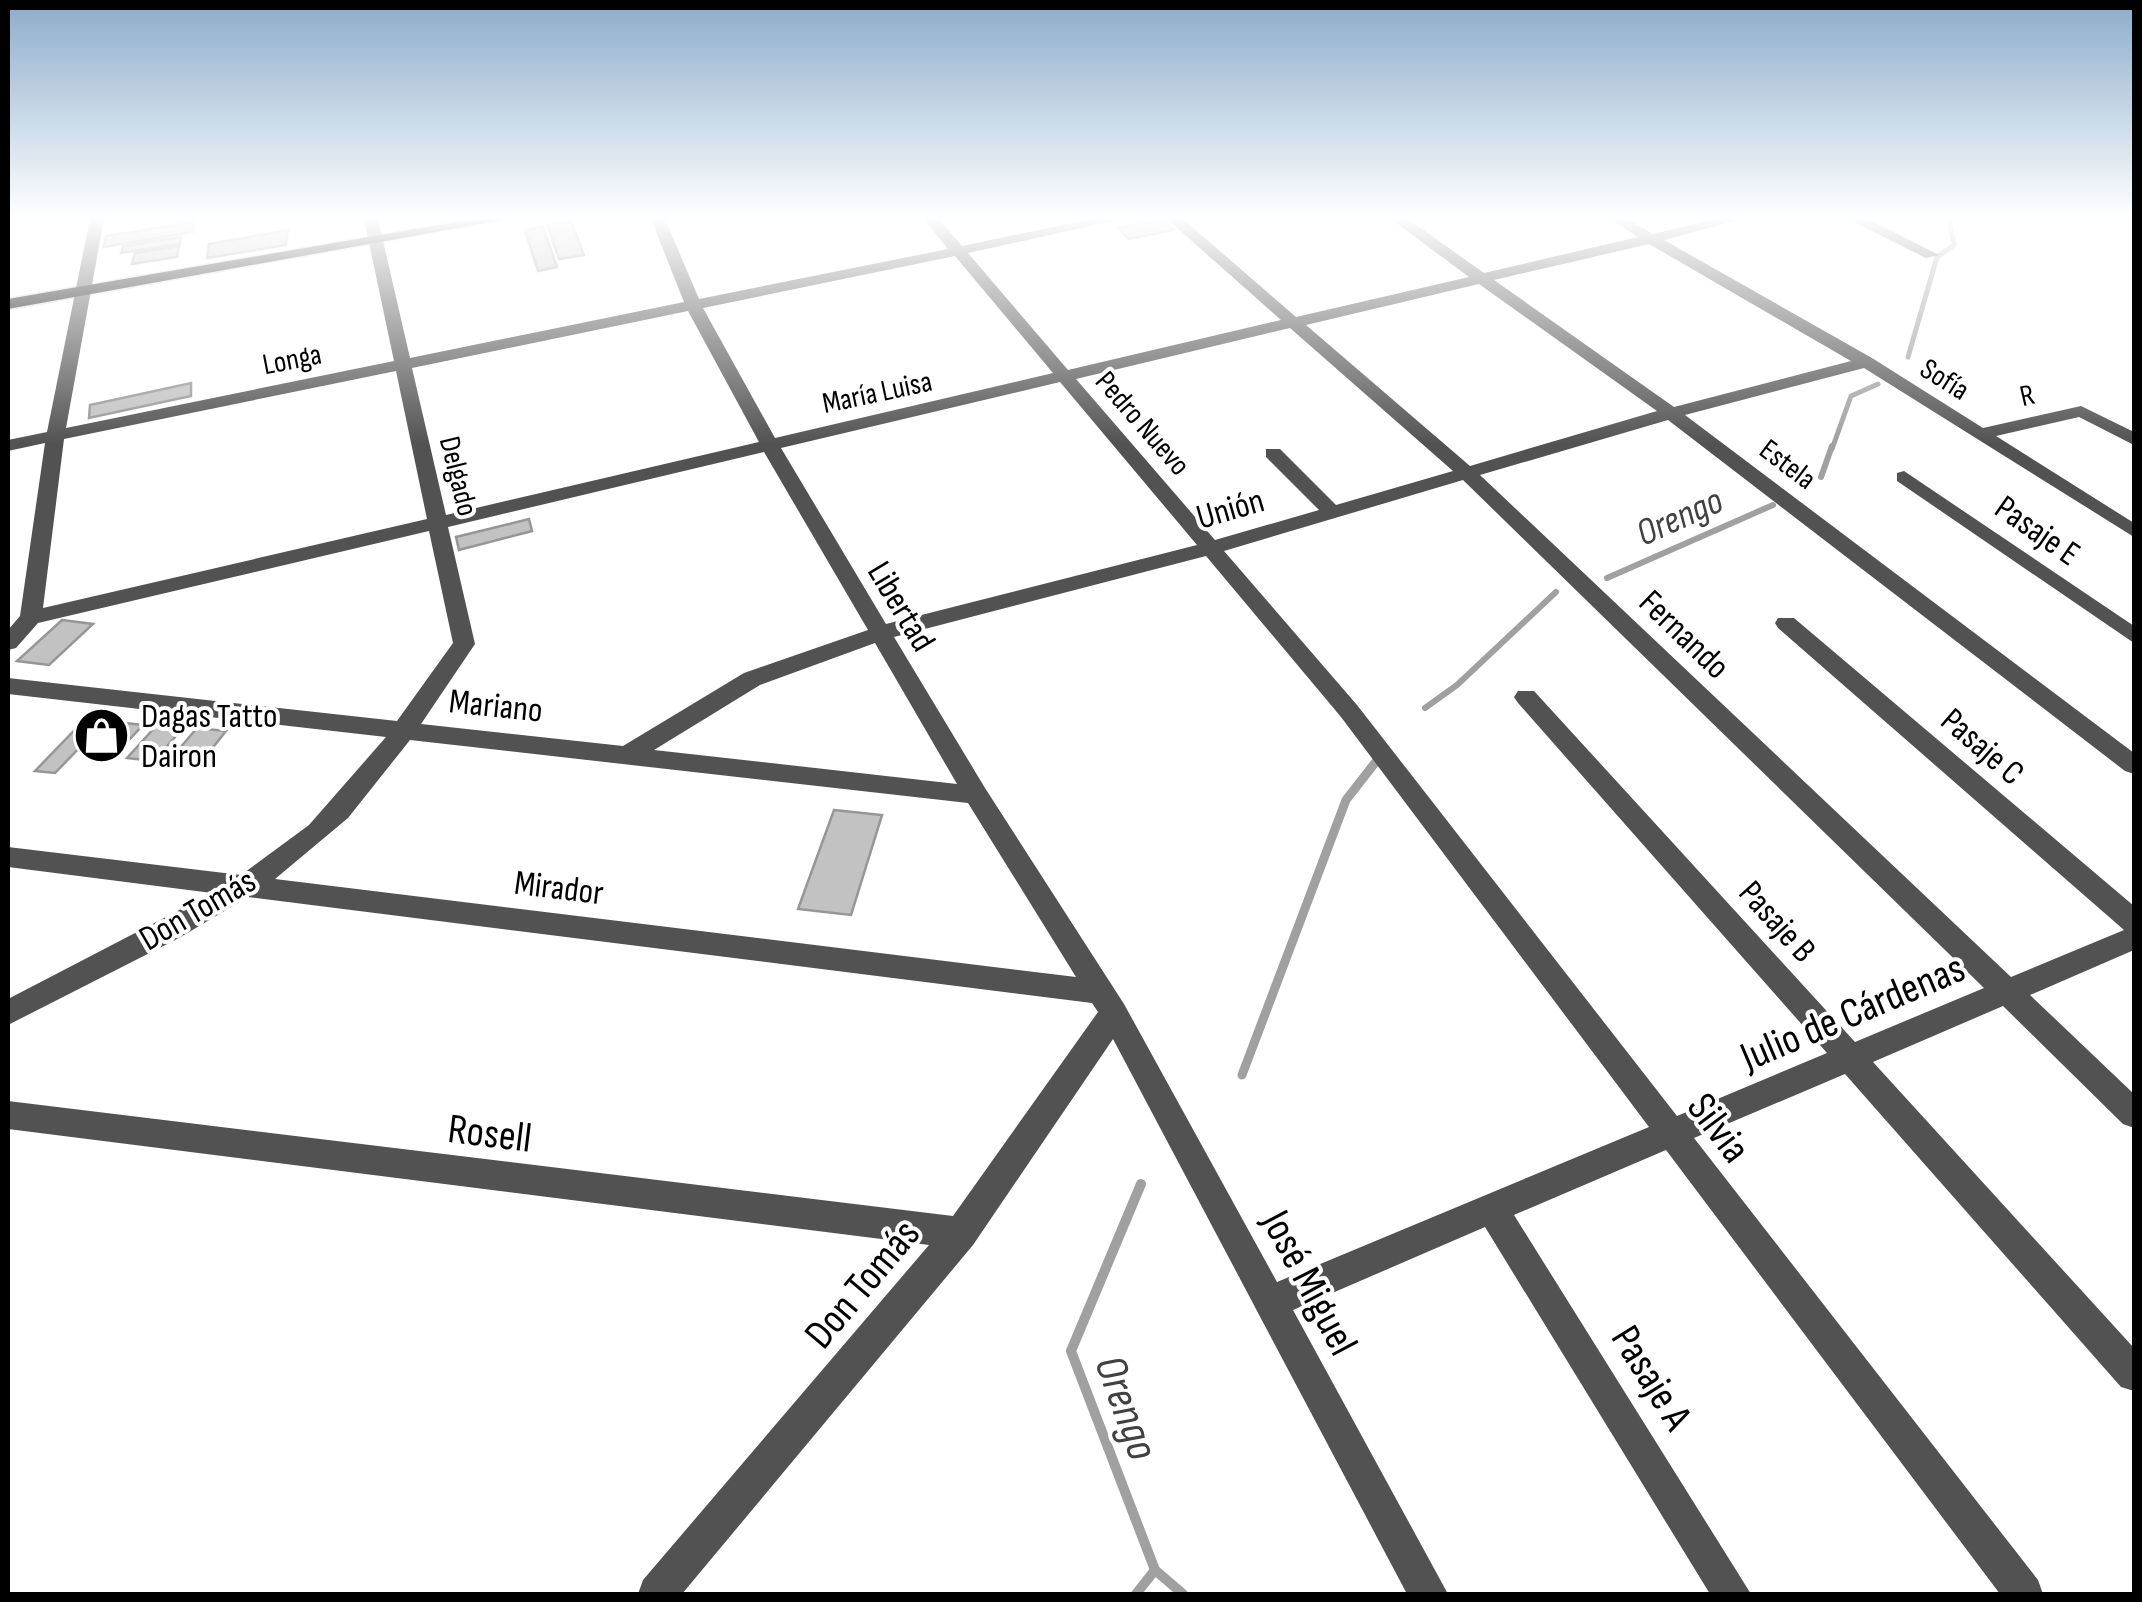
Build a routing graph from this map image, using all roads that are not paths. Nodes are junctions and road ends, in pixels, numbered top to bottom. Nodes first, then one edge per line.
1 (66, 294) edge
2 (81, 294) edge
3 (385, 294) edge
4 (689, 294) edge
5 (757, 294) edge
6 (991, 294) edge
7 (1261, 294) edge
8 (1426, 294) edge
9 (1504, 294) edge
10 (1746, 294) edge
11 (8, 304) edge
12 (694, 307) junction
13 (1296, 324) junction
14 (1866, 362) junction
15 (401, 366) junction
16 (1064, 380) junction
17 (1671, 413) junction
18 (1980, 434) junction
19 (55, 436) junction
20 (2134, 439) edge
21 (769, 444) junction
22 (8, 445) edge
23 (1273, 453) dead end
24 (1467, 473) junction
25 (1904, 478) dead end
26 (1332, 512) junction
27 (440, 522) junction
28 (2134, 531) edge
29 (1212, 548) junction
30 (31, 618) junction
31 (1786, 623) dead end
32 (881, 633) junction
33 (2134, 636) edge
34 (8, 643) edge
35 (8, 686) edge
36 (1526, 696) dead end
37 (1349, 711) joint
38 (402, 730) junction
39 (629, 754) junction
40 (2134, 765) edge
41 (976, 794) junction
42 (8, 857) edge
43 (244, 886) junction
44 (2134, 922) edge
45 (2134, 938) edge
46 (2008, 992) junction
47 (1107, 1002) junction
48 (8, 1013) edge
49 (1850, 1058) junction
50 (2134, 1114) edge
51 (8, 1115) edge
52 (1672, 1134) junction
53 (1492, 1209) junction
54 (961, 1233) junction
55 (1270, 1302) junction
56 (2134, 1374) edge
57 (657, 1594) edge
58 (1428, 1594) edge
59 (1732, 1594) edge
60 (2024, 1594) edge

1 - 11 main road
2 - 19 street
3 - 15 street, Delgado
4 - 12 street, Libertad
5 - 12 street, Longa
6 - 16 street, Pedro Nuevo
7 - 13 street, Fernando
8 - 13 street, María Luisa
9 - 17 street, Estela
10 - 14 street, Sofía
12 - 15 street, Longa
12 - 21 street, Libertad
13 - 16 street, María Luisa
13 - 24 street, Fernando
14 - 17 street, Unión
14 - 18 street, Sofía
15 - 19 street, Longa
15 - 27 street, Delgado
16 - 21 street, María Luisa
16 - 29 street, Pedro Nuevo
17 - 24 street, Unión
17 - 40 street, Estela
18 - 20 street, R
18 - 28 street, Sofía
19 - 22 street, Longa
19 - 30 street
21 - 27 street, María Luisa
21 - 32 street, Libertad
23 - 26 street
24 - 26 street, Unión
24 - 46 street, Fernando
25 - 33 street, Pasaje E
26 - 29 street, Unión
27 - 30 street, María Luisa
27 - 38 street, Delgado
29 - 32 street, Unión
29 - 37 street, Pedro Nuevo
30 - 34 street
31 - 44 street, Pasaje C
32 - 39 street, Unión
32 - 41 street, Libertad
35 - 38 street, Mariano
36 - 49 street, Pasaje B
37 - 52 street, Silvia
38 - 39 street, Mariano
38 - 43 street, Don Tomás
39 - 41 street, Mariano
41 - 47 street, Libertad
42 - 43 street, Mirador
43 - 47 street, Mirador
43 - 48 street, Don Tomás
45 - 46 street, Julio de Cárdenas
46 - 49 street, Julio de Cárdenas
46 - 50 street, Fernando
47 - 54 street, Don Tomás
47 - 55 street, José Miguel
49 - 52 street, Julio de Cárdenas
49 - 56 street, Pasaje B
51 - 54 street, Rosell
52 - 53 street, Julio de Cárdenas
52 - 60 street, Silvia
53 - 55 street, Julio de Cárdenas
53 - 59 street, Pasaje A
54 - 57 street, Don Tomás
55 - 58 street, José Miguel

